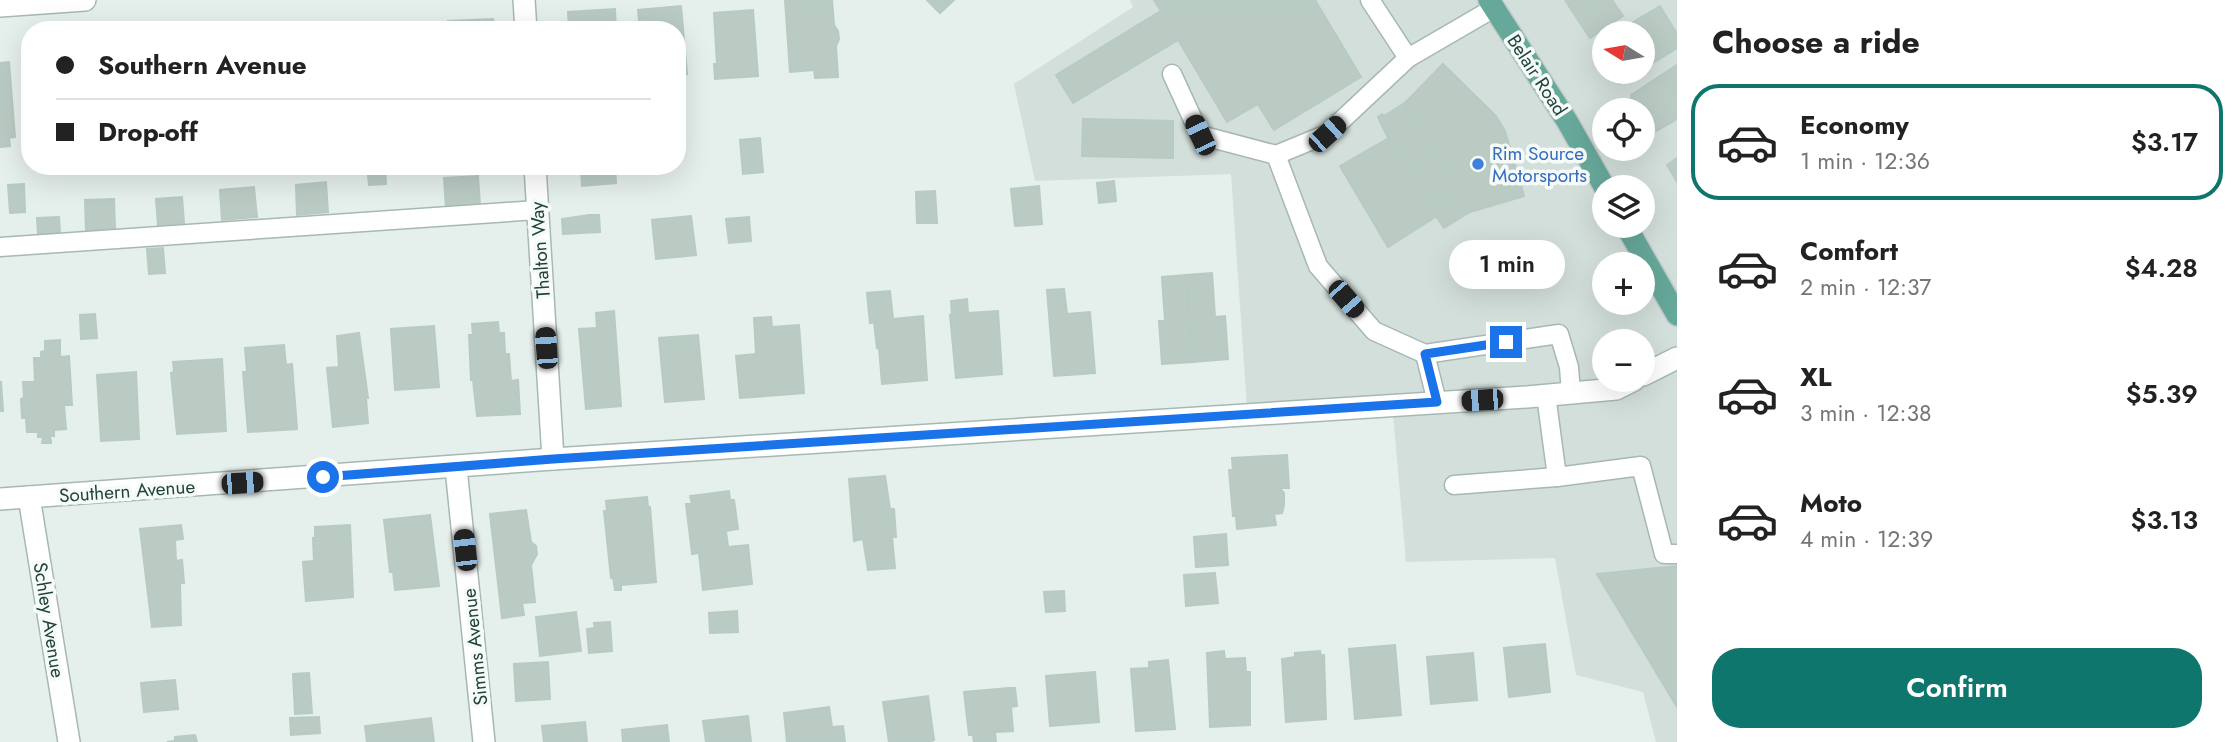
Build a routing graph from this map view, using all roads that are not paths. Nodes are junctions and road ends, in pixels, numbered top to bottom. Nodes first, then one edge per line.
1 (85, 0) edge
2 (524, 0) edge
3 (1370, 0) edge
4 (1491, 4) edge
5 (0, 6) edge
6 (525, 21) edge
7 (1408, 58) junction
8 (1172, 74) dead end
9 (1276, 155) junction
10 (535, 175) edge
11 (1598, 175) edge
12 (537, 210) junction
13 (1633, 238) edge
14 (0, 247) edge
15 (1677, 315) edge
16 (1425, 354) junction
17 (1677, 358) edge
18 (1655, 369) edge
19 (1592, 391) edge
20 (1571, 393) junction
21 (1546, 395) junction
22 (1437, 402) junction
23 (553, 459) junction
24 (456, 468) junction
25 (1558, 477) junction
26 (1454, 485) dead end
27 (29, 497) junction
28 (0, 499) edge
29 (1677, 554) edge
30 (69, 742) edge
31 (484, 742) edge

1 - 5 street
2 - 6 street
3 - 7 lane
4 - 7 lane
4 - 11 main road, Belair Road
7 - 9 lane
8 - 9 lane
9 - 16 lane
10 - 12 street, Thalton Way
12 - 14 lane
12 - 23 street, Thalton Way
13 - 15 main road
16 - 20 lane
16 - 22 lane
17 - 18 street
19 - 20 street, Southern Avenue
20 - 21 street, Southern Avenue
21 - 22 street, Southern Avenue
21 - 25 lane
22 - 23 street, Southern Avenue
23 - 24 street, Southern Avenue
24 - 27 street, Southern Avenue
24 - 31 street, Simms Avenue
25 - 26 lane
25 - 29 lane
27 - 28 street, Southern Avenue
27 - 30 street, Schley Avenue

